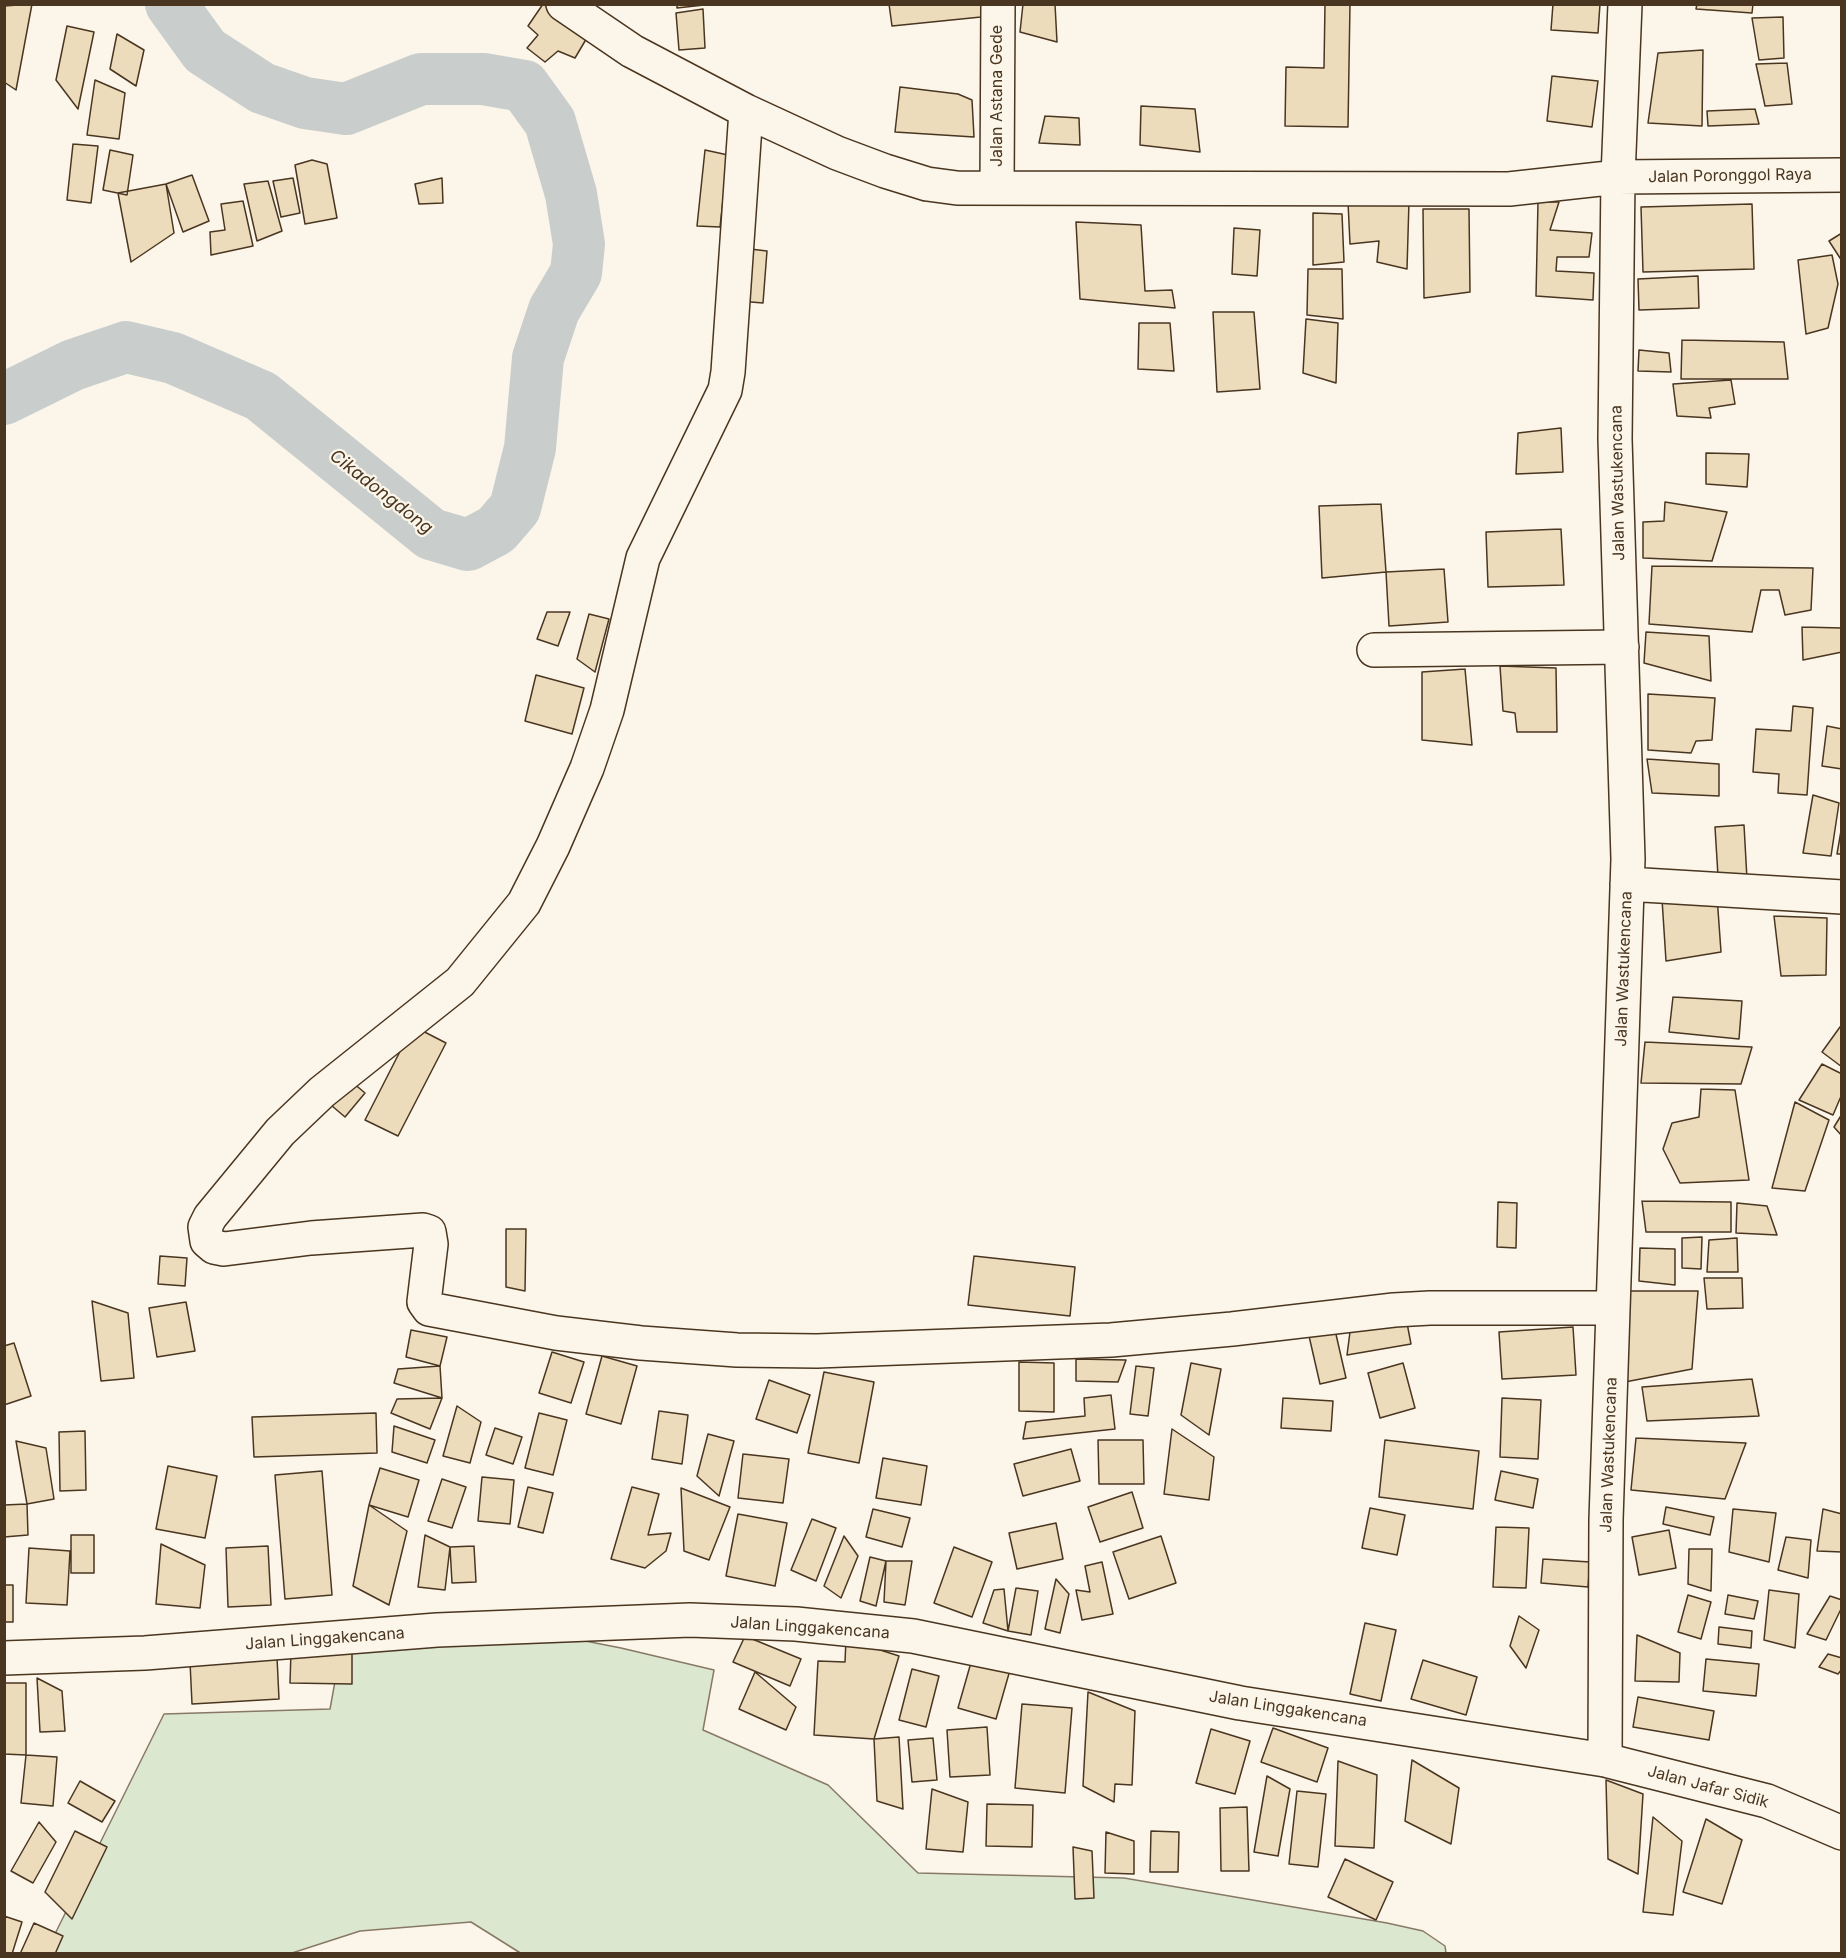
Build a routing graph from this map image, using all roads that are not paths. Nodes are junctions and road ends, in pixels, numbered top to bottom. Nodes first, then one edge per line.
1 (563, 4) edge
2 (998, 4) edge
3 (1625, 4) edge
4 (746, 111) junction
5 (1842, 175) edge
6 (1618, 177) junction
7 (997, 188) junction
8 (1622, 647) junction
9 (1374, 650) dead end
10 (1627, 884) junction
11 (1842, 897) edge
12 (1613, 1308) junction
13 (4, 1658) edge
14 (1605, 1760) junction
15 (1842, 1833) edge

1 - 4 street, Jalan Poronggol Raya
2 - 7 street, Jalan Astana Gede
3 - 6 street, Jalan Wastukencana
4 - 7 street, Jalan Poronggol Raya
4 - 12 street
5 - 6 street, Jalan Poronggol Raya
6 - 7 street, Jalan Poronggol Raya
6 - 8 street, Jalan Wastukencana
8 - 9 street
8 - 10 street, Jalan Wastukencana
10 - 11 street
10 - 12 street, Jalan Wastukencana
12 - 14 street, Jalan Wastukencana
13 - 14 street, Jalan Linggakencana
14 - 15 street, Jalan Jafar Sidik

